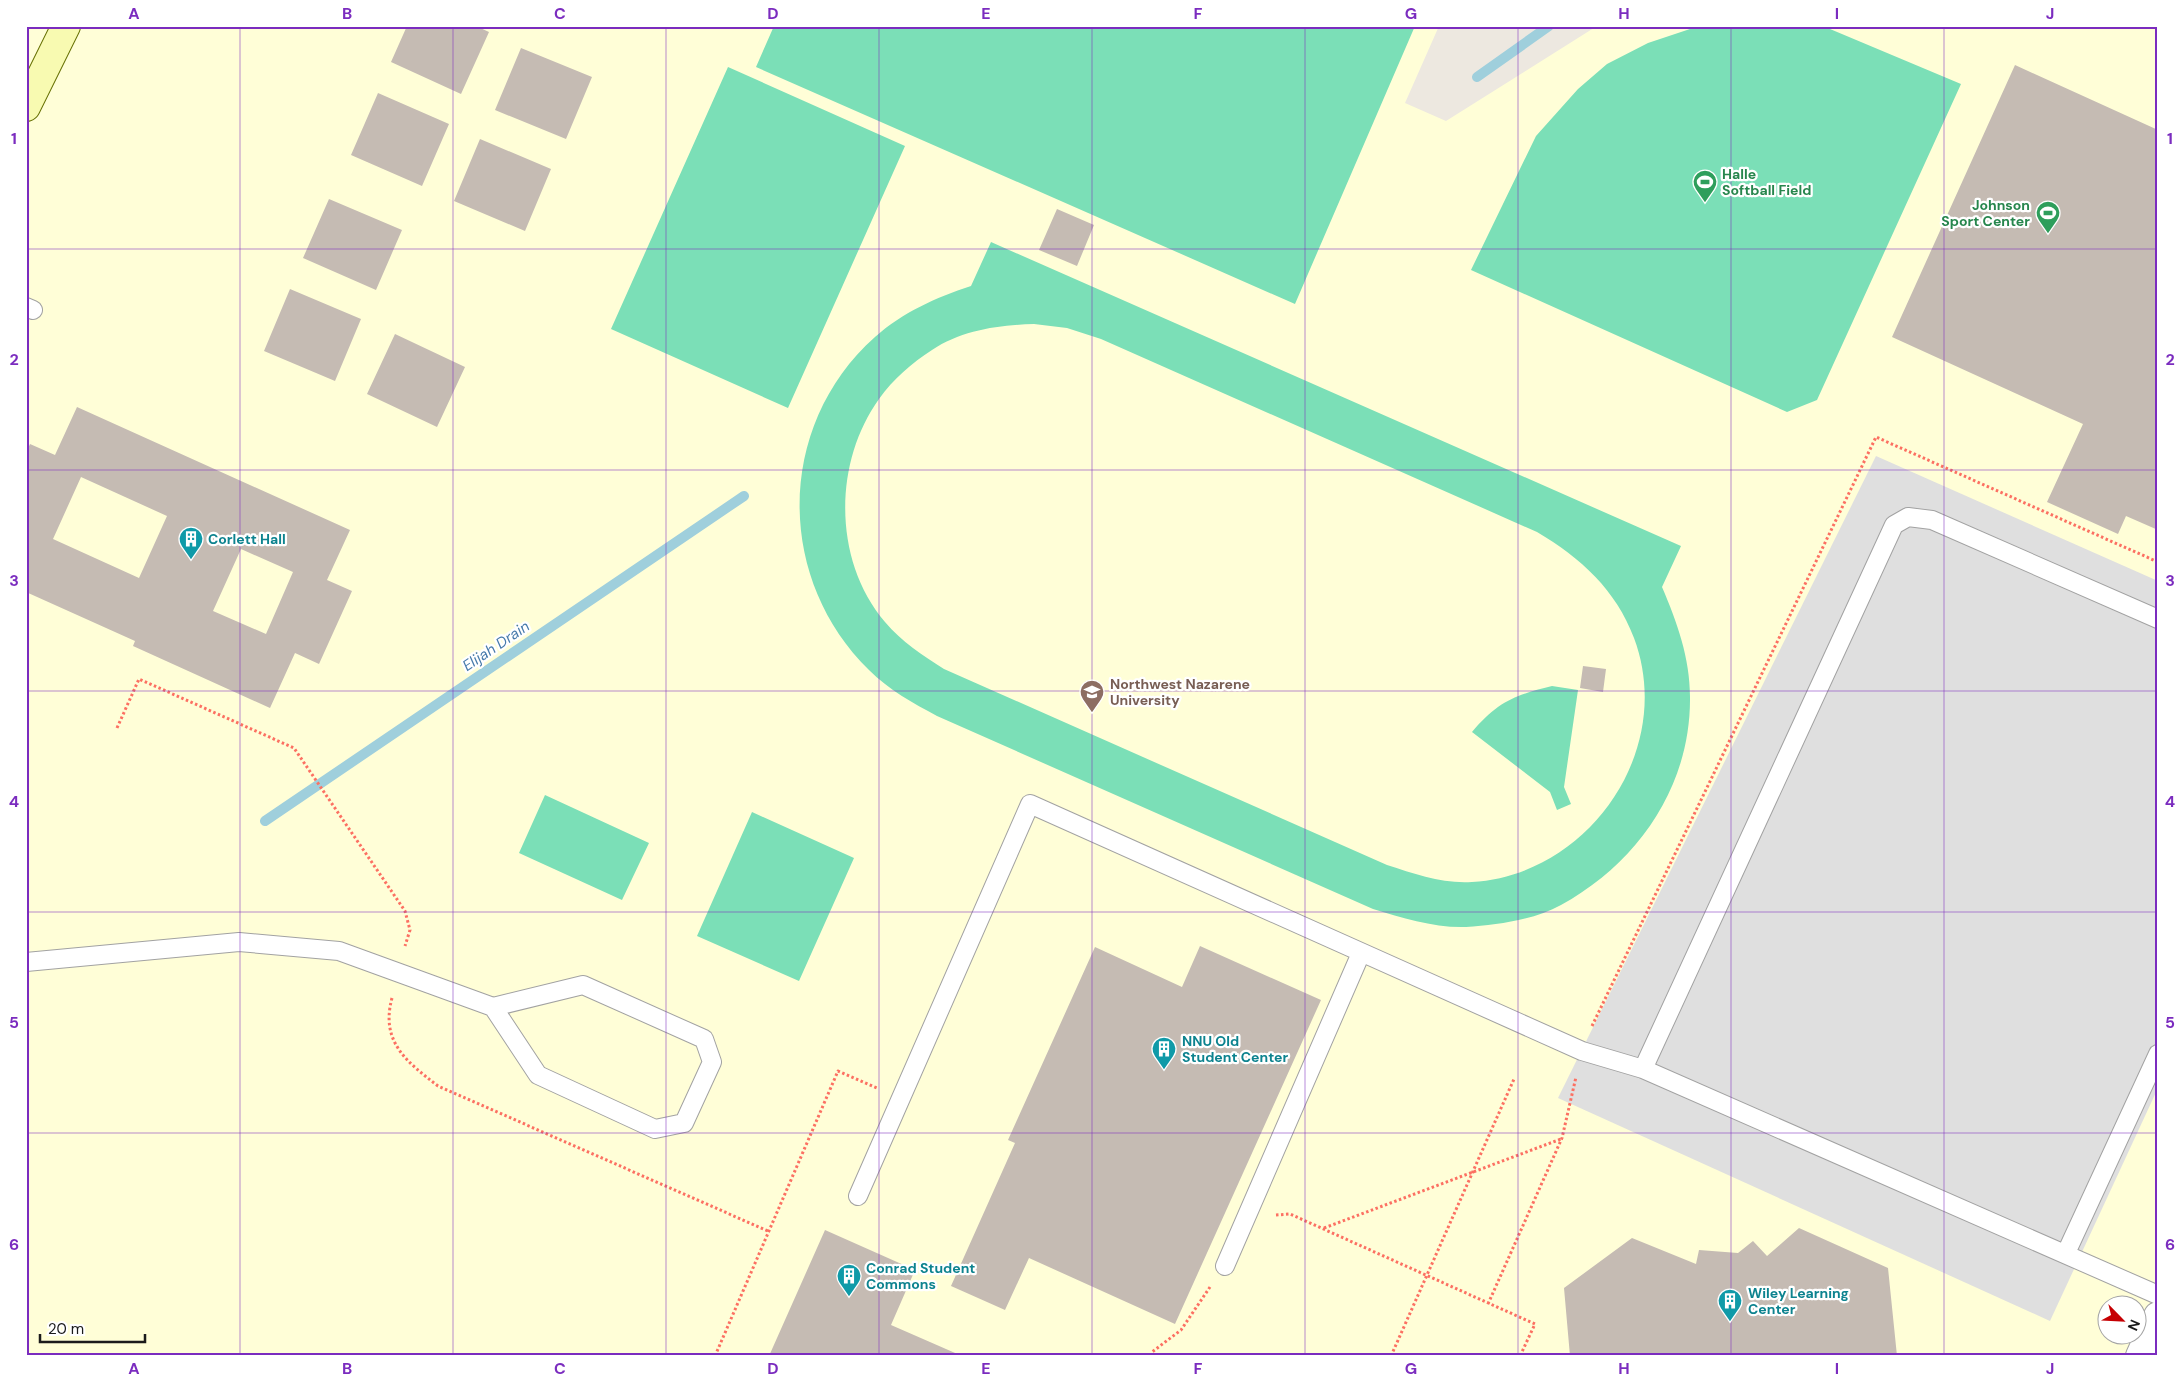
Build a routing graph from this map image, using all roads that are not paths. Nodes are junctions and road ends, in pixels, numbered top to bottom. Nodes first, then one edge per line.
1 (66, 26) edge
2 (26, 107) edge
3 (2158, 619) edge
4 (1360, 953) junction
5 (26, 962) edge
6 (493, 1007) junction
7 (2158, 1054) edge
8 (1643, 1068) junction
9 (858, 1196) dead end
10 (2066, 1253) junction
11 (1225, 1266) road end
12 (2158, 1295) edge
13 (2158, 1316) edge
14 (2140, 1356) edge

1 - 2 main road
3 - 8 lane
4 - 8 lane
4 - 9 lane
4 - 11 lane
5 - 6 lane
6 - 6 lane
7 - 10 lane
8 - 10 lane
10 - 12 lane
13 - 14 street

